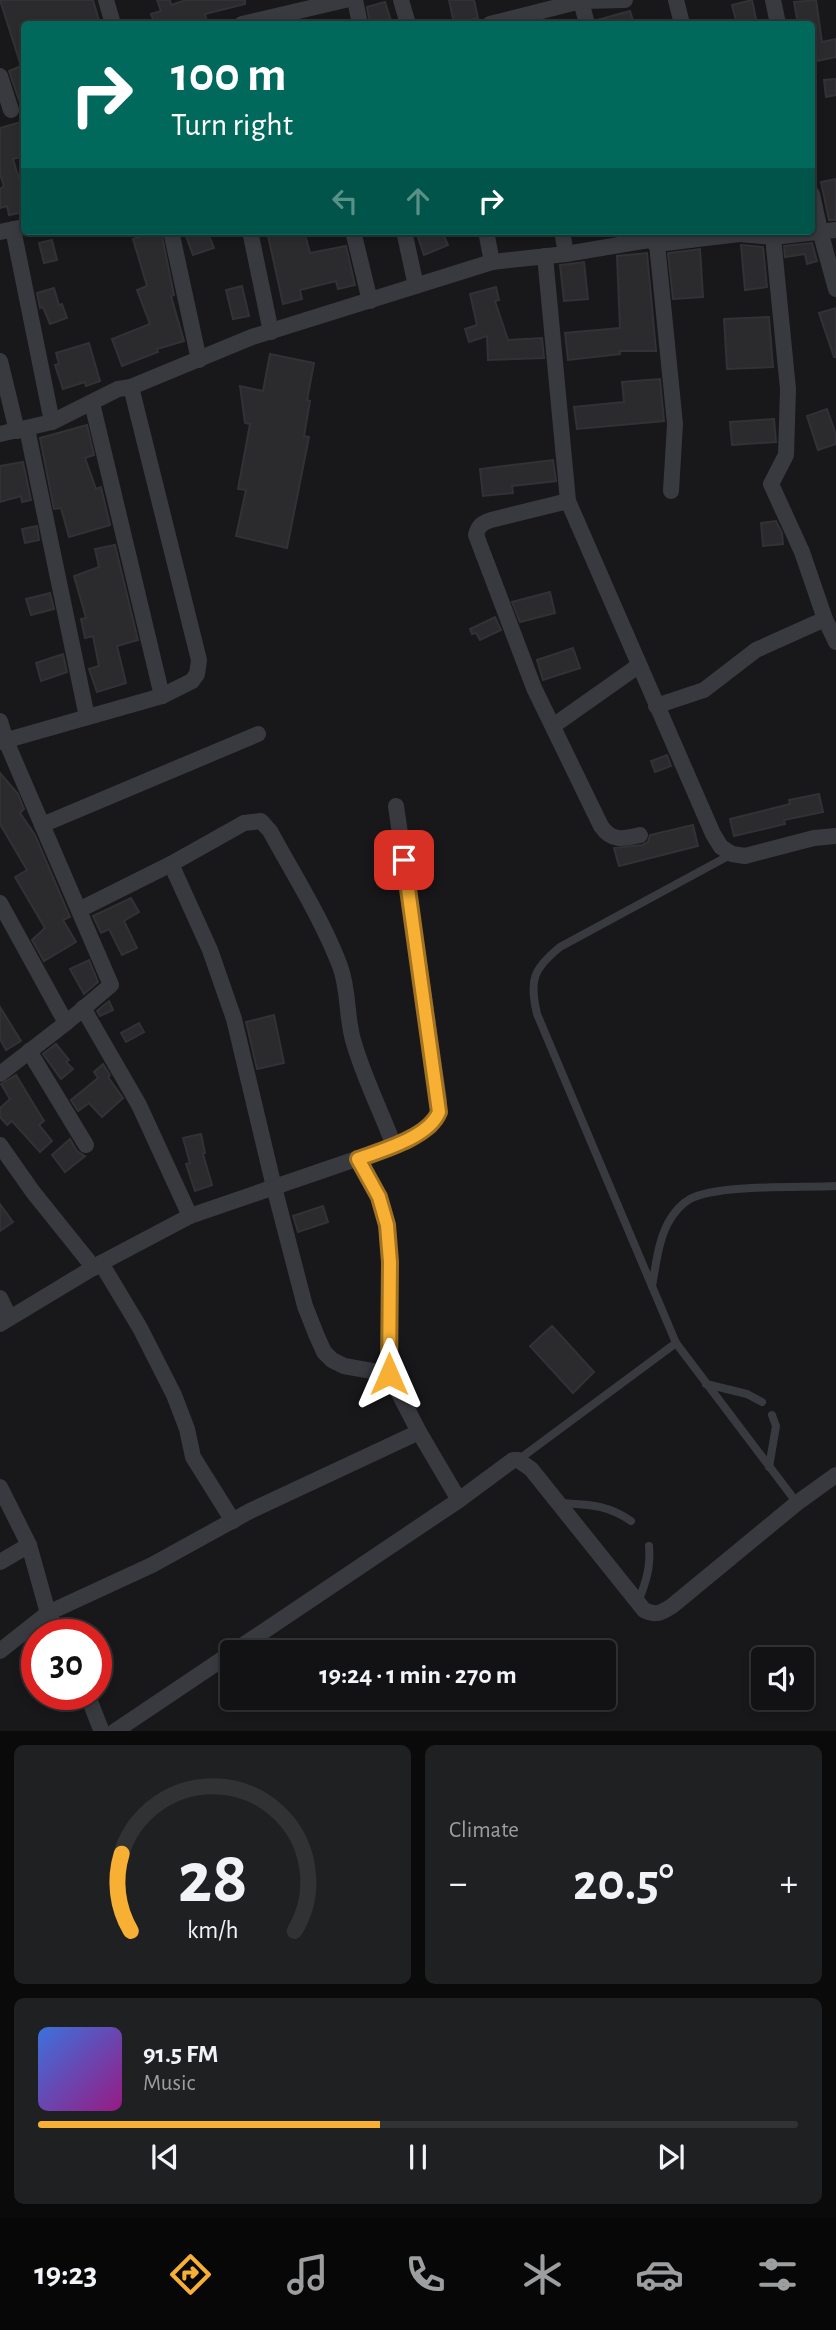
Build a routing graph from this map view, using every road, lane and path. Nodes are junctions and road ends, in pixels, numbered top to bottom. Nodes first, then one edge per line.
1 (106, 0) edge
2 (345, 0) edge
3 (355, 0) edge
4 (401, 0) edge
5 (625, 0) edge
6 (676, 0) edge
7 (773, 0) edge
8 (581, 1) edge
9 (301, 17) edge
10 (112, 21) edge
11 (267, 21) edge
12 (359, 21) edge
13 (407, 21) edge
14 (502, 21) edge
15 (586, 21) edge
16 (681, 21) edge
17 (777, 21) edge
18 (0, 76) edge
19 (12, 109) edge
20 (815, 201) edge
21 (12, 229) edge
22 (828, 231) edge
23 (172, 235) edge
24 (251, 235) edge
25 (354, 235) edge
26 (405, 235) edge
27 (487, 235) edge
28 (563, 235) edge
29 (704, 235) edge
30 (756, 235) edge
31 (791, 235) edge
32 (773, 237) junction
33 (651, 238) edge
34 (566, 254) junction
35 (545, 256) junction
36 (492, 262) junction
37 (416, 286) junction
38 (836, 289) edge
39 (370, 301) junction
40 (271, 332) junction
41 (199, 360) junction
42 (0, 361) edge
43 (131, 387) junction
44 (92, 403) junction
45 (52, 422) junction
46 (22, 430) junction
47 (0, 434) edge
48 (671, 491) dead end
49 (568, 501) junction
50 (825, 619) junction
51 (836, 642) edge
52 (638, 666) junction
53 (162, 696) junction
54 (656, 706) junction
55 (87, 717) junction
56 (0, 721) edge
57 (553, 726) junction
58 (258, 734) dead end
59 (3, 742) edge
60 (396, 807) dead end
61 (42, 825) junction
62 (640, 835) dead end
63 (836, 836) edge
64 (732, 854) junction
65 (171, 864) junction
66 (0, 903) edge
67 (79, 910) junction
68 (83, 1008) junction
69 (66, 1023) junction
70 (29, 1051) junction
71 (1, 1070) edge
72 (0, 1145) edge
73 (86, 1145) dead end
74 (394, 1146) junction
75 (358, 1159) junction
76 (836, 1186) edge
77 (274, 1187) junction
78 (190, 1216) junction
79 (97, 1266) junction
80 (652, 1286) junction
81 (0, 1298) edge
82 (5, 1321) edge
83 (676, 1343) junction
84 (389, 1374) junction
85 (706, 1384) junction
86 (762, 1402) dead end
87 (772, 1415) dead end
88 (419, 1432) junction
89 (518, 1460) junction
90 (769, 1467) junction
91 (836, 1475) edge
92 (0, 1490) edge
93 (459, 1500) junction
94 (559, 1503) junction
95 (797, 1503) junction
96 (233, 1521) junction
97 (631, 1521) dead end
98 (29, 1545) junction
99 (649, 1546) dead end
100 (0, 1562) edge
101 (638, 1602) junction
102 (48, 1613) junction
103 (51, 1619) edge
104 (0, 1651) edge
105 (94, 1710) edge
106 (102, 1731) edge
107 (114, 1731) edge

1 - 10 street
2 - 9 street
3 - 12 street
4 - 13 street
5 - 8 street
6 - 16 street
7 - 17 street
8 - 14 street
8 - 15 street
9 - 11 street
18 - 19 street
20 - 22 street
21 - 45 street
22 - 38 street
23 - 41 street
24 - 40 street
25 - 39 street
26 - 37 street
27 - 36 street
28 - 34 street
29 - 33 street
30 - 32 street
31 - 32 street
32 - 50 street
33 - 34 street
33 - 48 street
34 - 35 street
35 - 36 street
35 - 49 street
36 - 37 street
37 - 39 street
39 - 40 street
40 - 41 street
41 - 43 street
42 - 46 street
43 - 44 street
43 - 53 street
44 - 45 street
44 - 53 street
45 - 46 street
46 - 47 street
46 - 55 street
49 - 52 street
49 - 57 street
50 - 51 street
50 - 54 street
52 - 54 street
52 - 57 street
53 - 55 street
54 - 64 street
55 - 59 street
56 - 59 street
57 - 62 street
58 - 61 street
59 - 61 street
60 - 74 street
61 - 67 street
63 - 64 street
64 - 80 lane
65 - 67 street
65 - 74 street
65 - 77 street
66 - 69 street
67 - 68 street
68 - 69 street
68 - 78 street
69 - 70 street
70 - 71 street
70 - 73 street
72 - 79 street
74 - 75 street
75 - 77 street
75 - 84 street
76 - 80 lane
77 - 78 street
77 - 84 street
78 - 79 street
79 - 82 street
79 - 96 street
80 - 83 lane
81 - 82 street
83 - 85 lane
83 - 89 lane
84 - 88 street
85 - 86 lane
85 - 90 lane
87 - 90 lane
88 - 93 street
88 - 96 street
89 - 93 street
89 - 94 street
90 - 95 lane
91 - 95 street
92 - 98 street
93 - 107 street
94 - 97 lane
94 - 101 street
95 - 101 street
96 - 102 street
98 - 100 street
98 - 102 street
99 - 101 lane
102 - 103 street
102 - 104 street
105 - 106 street

